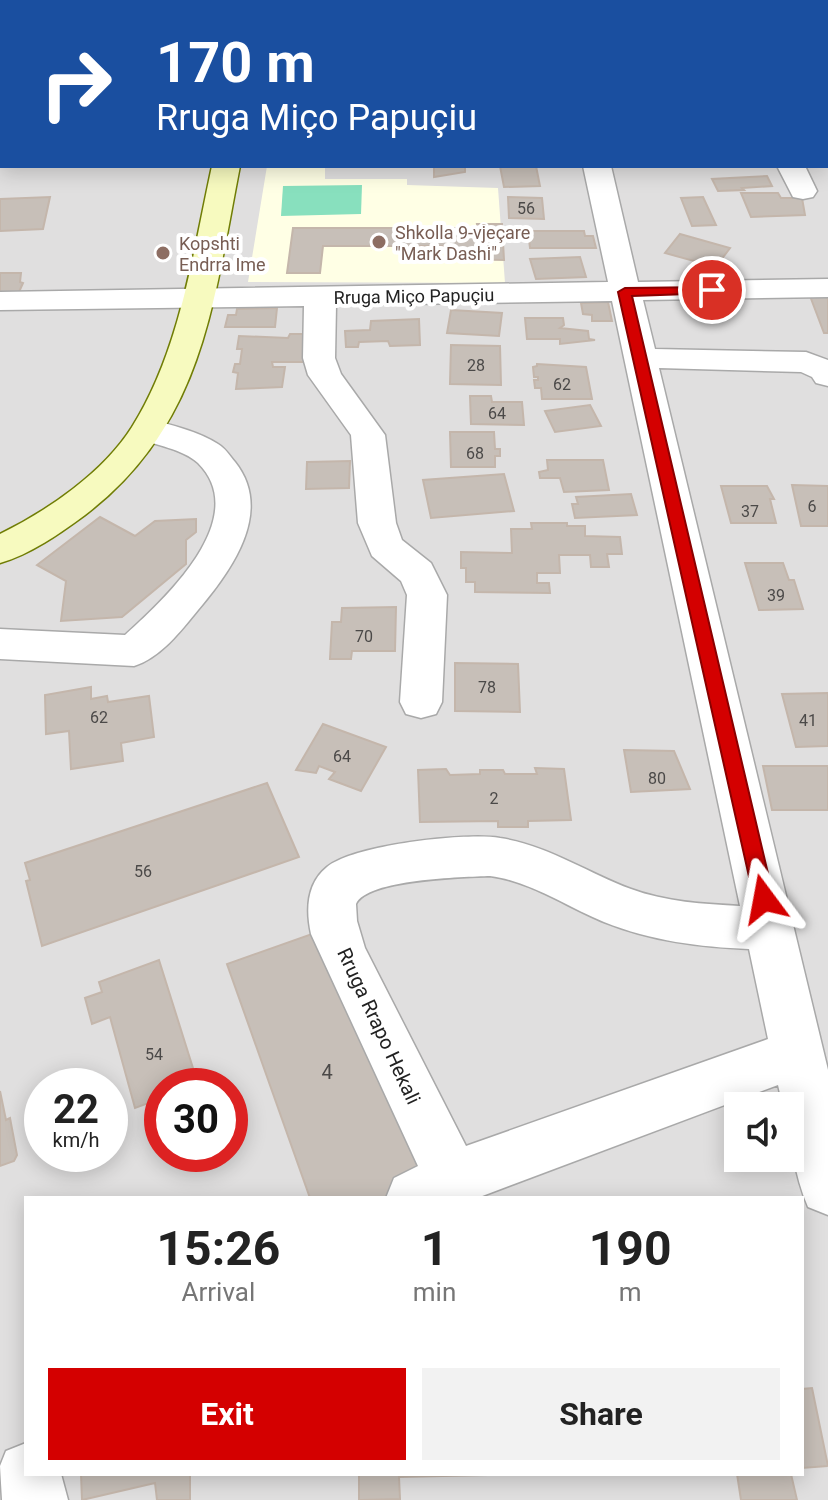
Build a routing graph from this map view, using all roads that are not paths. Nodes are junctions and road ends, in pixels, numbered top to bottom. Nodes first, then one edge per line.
1 (226, 168) edge
2 (597, 168) edge
3 (792, 168) edge
4 (803, 191) dead end
5 (828, 288) edge
6 (625, 292) junction
7 (320, 298) junction
8 (197, 299) junction
9 (0, 301) edge
10 (638, 358) junction
11 (828, 376) edge
12 (148, 430) junction
13 (0, 550) edge
14 (0, 644) edge
15 (421, 702) dead end
16 (771, 929) junction
17 (798, 1053) junction
18 (828, 1187) edge
19 (433, 1188) edge
20 (29, 1476) edge
21 (35, 1500) edge

1 - 8 main road
2 - 6 street
3 - 4 street
5 - 6 street, Rruga Miço Papuçiu
6 - 7 street, Rruga Miço Papuçiu
6 - 10 street
7 - 8 street, Rruga Miço Papuçiu
7 - 15 street
8 - 9 street, Rruga Miço Papuçiu
8 - 12 main road
10 - 11 street
10 - 16 street
12 - 13 main road
12 - 14 street
16 - 17 street
16 - 19 street, Rruga Rrapo Hekali
17 - 18 street
17 - 19 street, Rruga Rrapo Hekali
20 - 21 street

